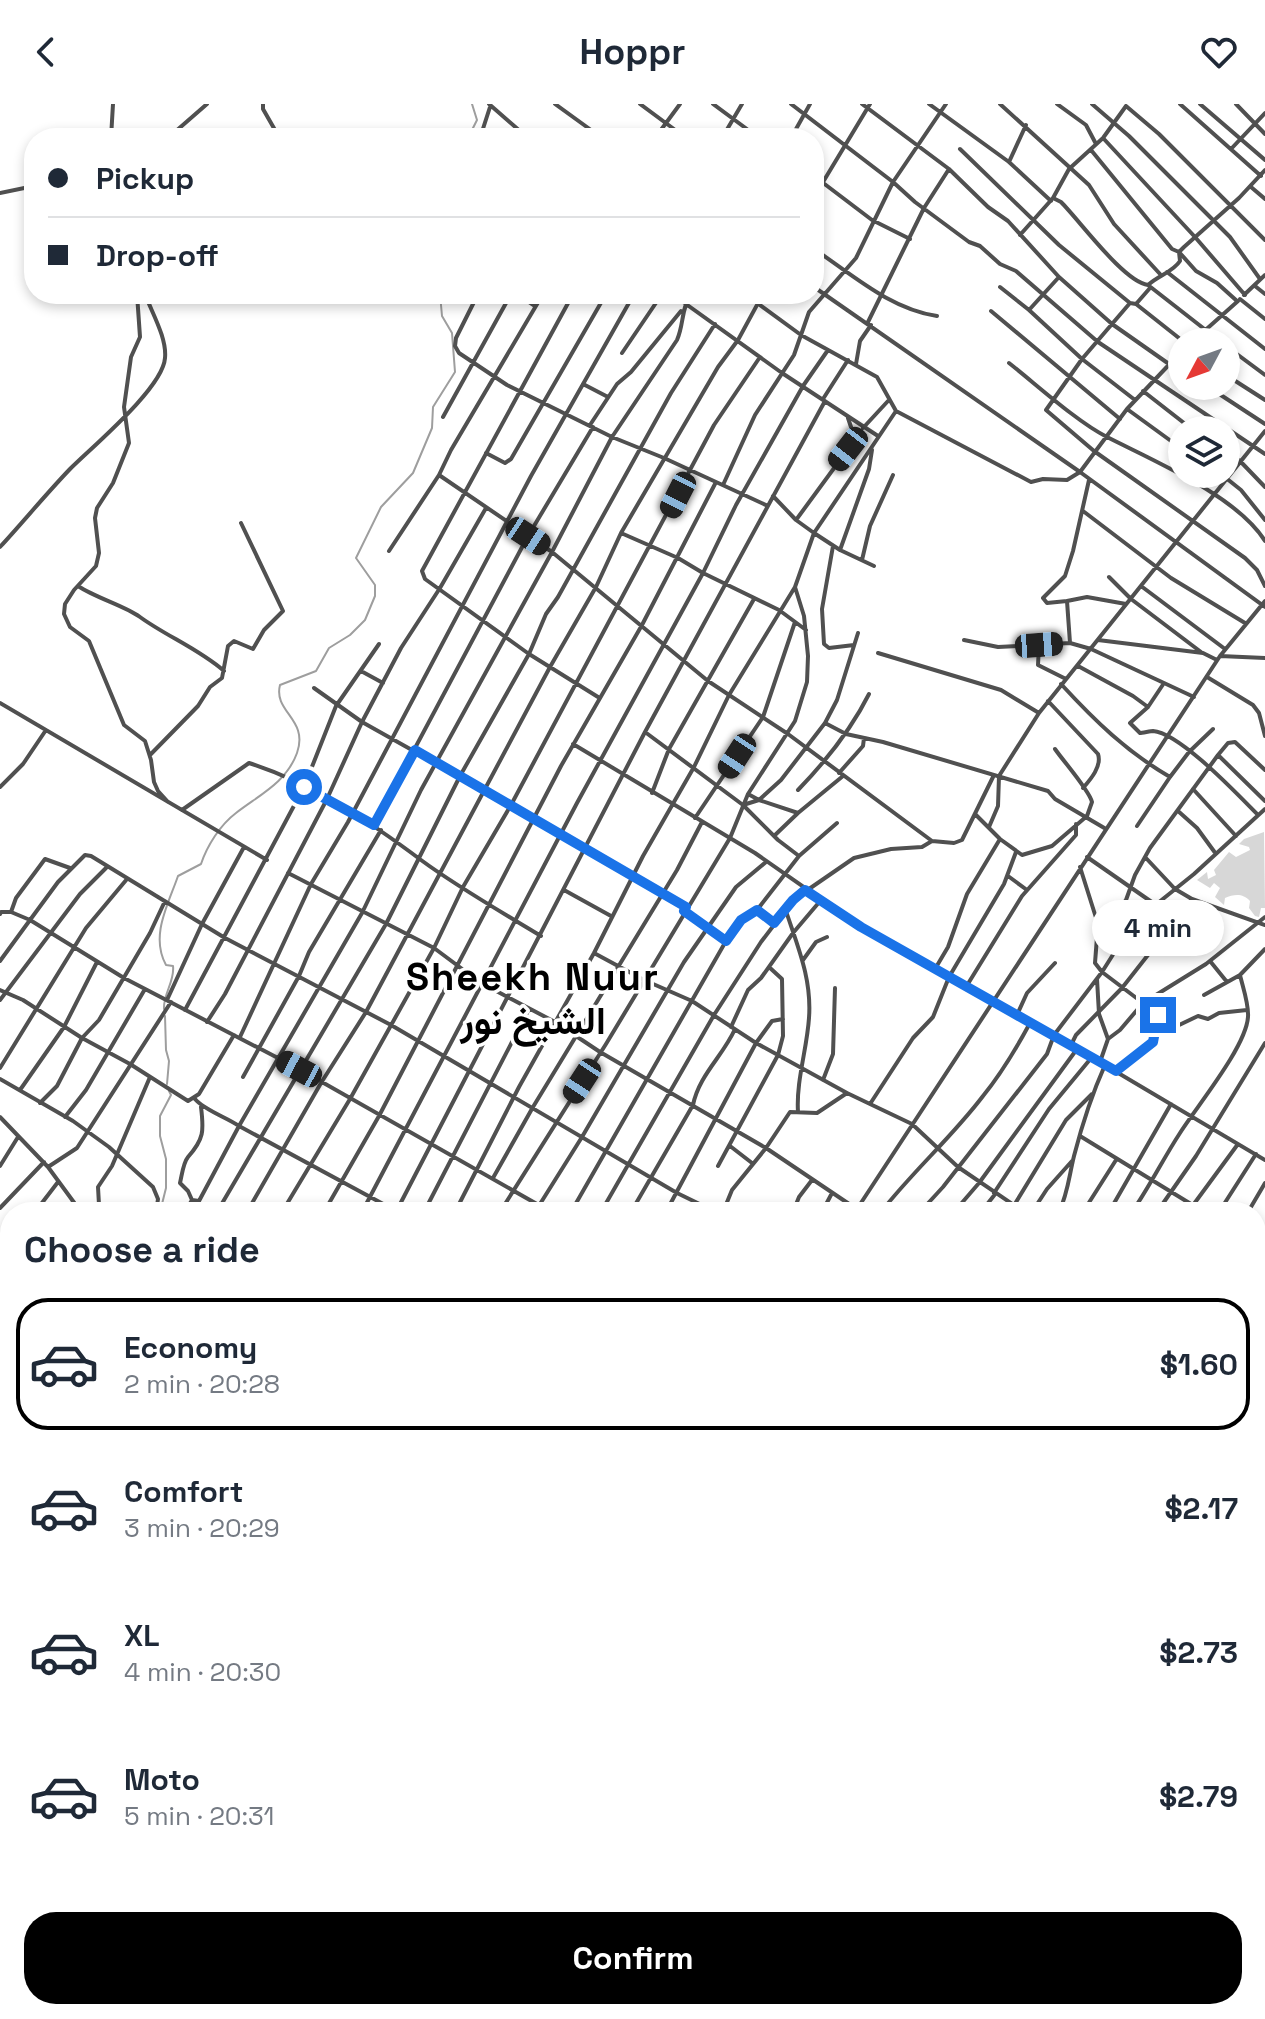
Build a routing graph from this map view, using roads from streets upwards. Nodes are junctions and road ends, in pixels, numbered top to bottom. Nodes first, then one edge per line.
1 (113, 104) edge
2 (207, 104) edge
3 (263, 104) edge
4 (555, 104) edge
5 (640, 104) edge
6 (680, 104) edge
7 (713, 104) edge
8 (742, 104) edge
9 (791, 104) edge
10 (810, 104) edge
11 (862, 104) edge
12 (929, 104) edge
13 (946, 104) edge
14 (1000, 104) edge
15 (1057, 104) edge
16 (1092, 104) edge
17 (1180, 104) edge
18 (1200, 104) edge
19 (1236, 104) edge
20 (1127, 105) edge
21 (490, 106) edge
22 (869, 106) edge
23 (941, 113) junction
24 (1265, 113) edge
25 (804, 116) junction
26 (733, 119) junction
27 (666, 123) junction
28 (1115, 123) junction
29 (1253, 123) junction
30 (1026, 125) junction
31 (112, 128) edge
32 (182, 128) edge
33 (274, 128) edge
34 (483, 128) edge
35 (516, 128) edge
36 (588, 128) edge
37 (662, 128) edge
38 (673, 128) edge
39 (728, 128) edge
40 (745, 128) edge
41 (797, 128) edge
42 (821, 128) edge
43 (824, 130) edge
44 (1265, 134) edge
45 (1103, 138) junction
46 (1240, 139) junction
47 (844, 145) junction
48 (1097, 145) junction
49 (919, 146) junction
50 (960, 149) dead end
51 (1231, 149) junction
52 (1091, 150) junction
53 (1265, 160) edge
54 (1009, 162) junction
55 (949, 169) junction
56 (1069, 169) junction
57 (1265, 170) edge
58 (1261, 176) junction
59 (824, 179) edge
60 (893, 182) junction
61 (824, 184) edge
62 (1251, 187) junction
63 (24, 188) edge
64 (0, 193) edge
65 (1052, 199) junction
66 (1265, 199) edge
67 (1230, 206) junction
68 (924, 208) junction
69 (872, 220) junction
70 (1034, 221) junction
71 (1211, 222) junction
72 (1020, 235) junction
73 (1195, 237) junction
74 (910, 239) junction
75 (1265, 240) edge
76 (1179, 252) junction
77 (824, 256) edge
78 (846, 270) junction
79 (1167, 272) junction
80 (1160, 274) junction
81 (1265, 275) edge
82 (1059, 277) junction
83 (1260, 279) junction
84 (1255, 286) junction
85 (1000, 287) dead end
86 (1149, 287) junction
87 (824, 293) edge
88 (1042, 294) junction
89 (1265, 294) edge
90 (824, 295) edge
91 (882, 295) junction
92 (1241, 298) junction
93 (1130, 303) junction
94 (138, 304) edge
95 (149, 304) edge
96 (472, 304) edge
97 (505, 304) edge
98 (532, 304) edge
99 (568, 304) edge
100 (600, 304) edge
101 (628, 304) edge
102 (655, 304) edge
103 (684, 304) edge
104 (686, 304) edge
105 (757, 304) edge
106 (759, 304) edge
107 (815, 304) edge
108 (1136, 304) junction
109 (535, 306) joint
110 (682, 309) junction
111 (1029, 310) junction
112 (991, 311) dead end
113 (937, 316) dead end
114 (1221, 316) junction
115 (1265, 319) edge
116 (715, 324) junction
117 (869, 324) junction
118 (1112, 324) junction
119 (1201, 328) edge
120 (1206, 328) edge
121 (1168, 329) edge
122 (801, 335) junction
123 (738, 340) junction
124 (1098, 342) junction
125 (1265, 349) edge
126 (828, 350) junction
127 (622, 353) dead end
128 (1240, 356) edge
129 (760, 357) junction
130 (1082, 359) junction
131 (848, 360) junction
132 (474, 361) junction
133 (1168, 362) edge
134 (1009, 363) dead end
135 (856, 364) junction
136 (1168, 365) edge
137 (782, 373) junction
138 (1265, 375) edge
139 (494, 377) junction
140 (1068, 377) junction
141 (1153, 380) junction
142 (583, 384) junction
143 (1240, 384) edge
144 (803, 386) junction
145 (520, 391) junction
146 (1143, 391) junction
147 (608, 397) junction
148 (1053, 397) junction
149 (824, 400) junction
150 (1135, 400) junction
151 (1228, 400) edge
152 (1265, 400) edge
153 (888, 401) junction
154 (544, 402) junction
155 (1127, 409) junction
156 (896, 411) junction
157 (567, 413) junction
158 (126, 416) junction
159 (1175, 416) edge
160 (443, 417) dead end
161 (847, 418) junction
162 (1120, 419) junction
163 (1265, 424) edge
164 (591, 426) junction
165 (863, 428) junction
166 (1265, 431) edge
167 (878, 436) junction
168 (1106, 436) junction
169 (612, 437) junction
170 (1168, 439) edge
171 (1253, 444) junction
172 (873, 445) junction
173 (642, 449) junction
174 (1094, 451) junction
175 (486, 453) junction
176 (1265, 454) edge
177 (664, 458) junction
178 (1240, 461) joint
179 (691, 470) junction
180 (1080, 472) junction
181 (439, 475) junction
182 (893, 475) dead end
183 (1089, 480) junction
184 (716, 482) junction
185 (723, 485) junction
186 (1265, 487) edge
187 (1218, 488) edge
188 (1239, 488) edge
189 (464, 492) junction
190 (744, 493) junction
191 (1213, 494) junction
192 (773, 496) junction
193 (768, 506) junction
194 (486, 508) junction
195 (1083, 511) junction
196 (796, 520) junction
197 (1195, 520) junction
198 (1265, 520) edge
199 (241, 523) dead end
200 (507, 524) junction
201 (621, 533) junction
202 (814, 533) junction
203 (528, 536) junction
204 (1265, 541) edge
205 (1177, 543) junction
206 (651, 546) junction
207 (833, 546) junction
208 (0, 547) edge
209 (840, 550) junction
210 (389, 551) dead end
211 (552, 552) junction
212 (678, 558) junction
213 (862, 560) junction
214 (874, 566) dead end
215 (1157, 567) junction
216 (573, 568) junction
217 (703, 573) junction
218 (1109, 577) dead end
219 (726, 584) junction
220 (78, 586) junction
221 (1141, 586) junction
222 (1265, 586) edge
223 (596, 587) junction
224 (795, 587) junction
225 (440, 588) junction
226 (754, 599) junction
227 (1131, 599) junction
228 (1067, 601) junction
229 (616, 604) junction
230 (1126, 604) junction
231 (1264, 604) edge
232 (463, 608) junction
233 (779, 610) junction
234 (484, 621) junction
235 (795, 622) junction
236 (1245, 623) junction
237 (642, 625) junction
238 (806, 630) junction
239 (858, 633) dead end
240 (507, 636) junction
241 (964, 640) dead end
242 (1098, 640) junction
243 (1070, 643) junction
244 (379, 644) dead end
245 (663, 644) junction
246 (854, 645) junction
247 (1039, 645) junction
248 (1091, 649) junction
249 (1225, 649) junction
250 (878, 653) dead end
251 (1203, 653) junction
252 (529, 654) junction
253 (1219, 658) junction
254 (1265, 658) edge
255 (685, 662) junction
256 (1078, 666) junction
257 (550, 667) junction
258 (224, 671) junction
259 (361, 671) junction
260 (1207, 677) junction
261 (1066, 679) junction
262 (708, 681) junction
263 (383, 683) junction
264 (575, 683) junction
265 (1164, 683) junction
266 (1061, 684) junction
267 (314, 688) dead end
268 (869, 694) dead end
269 (729, 695) junction
270 (1194, 697) junction
271 (598, 698) junction
272 (1048, 701) junction
273 (0, 703) edge
274 (336, 706) junction
275 (1148, 707) junction
276 (1039, 713) junction
277 (763, 717) junction
278 (362, 722) junction
279 (825, 723) junction
280 (1213, 729) dead end
281 (46, 730) junction
282 (645, 732) junction
283 (788, 734) junction
284 (846, 734) junction
285 (1167, 736) junction
286 (1265, 736) edge
287 (392, 738) junction
288 (864, 738) junction
289 (573, 744) junction
290 (808, 748) junction
291 (669, 749) junction
292 (1055, 749) dead end
293 (415, 750) junction
294 (1189, 752) junction
295 (150, 755) junction
296 (1218, 755) junction
297 (601, 760) junction
298 (826, 761) junction
299 (436, 762) junction
300 (1149, 765) junction
301 (1208, 766) junction
302 (694, 767) junction
303 (1265, 770) edge
304 (841, 774) junction
305 (996, 775) junction
306 (460, 776) junction
307 (623, 776) junction
308 (1170, 777) junction
309 (717, 785) junction
310 (0, 787) edge
311 (304, 787) junction
312 (1083, 788) junction
313 (1193, 789) junction
314 (798, 790) dead end
315 (486, 791) junction
316 (652, 793) junction
317 (748, 794) junction
318 (327, 799) junction
319 (759, 800) junction
320 (1265, 801) edge
321 (168, 802) junction
322 (511, 805) junction
323 (743, 805) junction
324 (673, 806) junction
325 (1265, 809) edge
326 (182, 810) junction
327 (1178, 811) junction
328 (353, 813) junction
329 (798, 813) junction
330 (976, 815) junction
331 (1258, 815) junction
332 (1087, 816) junction
333 (533, 818) junction
334 (695, 818) junction
335 (702, 822) junction
336 (837, 823) dead end
337 (1076, 824) junction
338 (374, 825) junction
339 (1137, 826) dead end
340 (989, 827) junction
341 (1106, 829) junction
342 (381, 830) junction
343 (560, 835) junction
344 (773, 836) junction
345 (1236, 836) junction
346 (730, 838) junction
347 (1000, 839) junction
348 (398, 841) junction
349 (932, 841) junction
350 (244, 847) junction
351 (585, 848) junction
352 (1016, 852) junction
353 (1216, 854) junction
354 (799, 856) junction
355 (1087, 857) junction
356 (1145, 857) junction
357 (420, 859) junction
358 (267, 860) junction
359 (767, 861) junction
360 (106, 867) junction
361 (1080, 867) junction
362 (70, 868) junction
363 (441, 872) junction
364 (288, 873) junction
365 (633, 874) junction
366 (787, 875) junction
367 (1008, 876) junction
368 (127, 879) junction
369 (311, 884) junction
370 (1131, 885) junction
371 (463, 887) junction
372 (1175, 889) junction
373 (564, 890) junction
374 (805, 890) junction
375 (1027, 890) junction
376 (662, 892) junction
377 (1192, 899) junction
378 (340, 900) junction
379 (821, 900) junction
380 (165, 901) junction
381 (489, 902) junction
382 (1156, 905) junction
383 (785, 908) junction
384 (685, 909) junction
385 (757, 910) junction
386 (0, 912) edge
387 (11, 912) junction
388 (362, 913) junction
389 (611, 916) junction
390 (1265, 917) edge
391 (30, 920) junction
392 (516, 921) junction
393 (774, 923) junction
394 (1262, 923) edge
395 (202, 924) junction
396 (386, 924) junction
397 (1098, 924) junction
398 (707, 927) junction
399 (793, 933) junction
400 (51, 934) junction
401 (407, 934) junction
402 (541, 936) junction
403 (827, 937) dead end
404 (225, 938) junction
405 (726, 941) junction
406 (75, 948) junction
407 (434, 948) junction
408 (1265, 949) edge
409 (248, 951) junction
410 (594, 953) junction
411 (803, 960) junction
412 (0, 961) edge
413 (1210, 961) junction
414 (97, 962) junction
415 (1055, 963) dead end
416 (275, 964) junction
417 (456, 966) junction
418 (619, 967) junction
419 (769, 967) junction
420 (935, 970) junction
421 (1102, 972) junction
422 (1240, 975) junction
423 (299, 976) junction
424 (949, 977) junction
425 (1097, 977) junction
426 (124, 978) junction
427 (644, 980) junction
428 (1227, 982) junction
429 (481, 983) junction
430 (321, 987) junction
431 (966, 987) junction
432 (835, 988) dead end
433 (1122, 988) junction
434 (145, 989) junction
435 (666, 989) junction
436 (0, 990) edge
437 (7, 993) junction
438 (1204, 995) dead end
439 (342, 999) junction
440 (508, 999) junction
441 (0, 1000) edge
442 (169, 1001) junction
443 (692, 1001) junction
444 (993, 1002) junction
445 (1145, 1002) junction
446 (36, 1008) junction
447 (529, 1009) junction
448 (185, 1010) junction
449 (1247, 1010) junction
450 (366, 1012) junction
451 (1099, 1014) junction
452 (714, 1015) junction
453 (1017, 1015) junction
454 (1158, 1015) junction
455 (783, 1019) junction
456 (207, 1022) junction
457 (555, 1022) junction
458 (1030, 1022) junction
459 (391, 1025) junction
460 (64, 1027) junction
461 (733, 1028) junction
462 (234, 1035) junction
463 (577, 1035) junction
464 (1054, 1035) junction
465 (82, 1038) junction
466 (240, 1038) junction
467 (1108, 1039) junction
468 (418, 1042) junction
469 (756, 1043) junction
470 (1265, 1043) edge
471 (1074, 1047) junction
472 (259, 1048) junction
473 (107, 1052) junction
474 (600, 1052) junction
475 (778, 1055) junction
476 (445, 1057) junction
477 (1092, 1057) junction
478 (279, 1059) junction
479 (623, 1063) junction
480 (1102, 1063) junction
481 (130, 1064) junction
482 (0, 1068) edge
483 (299, 1069) junction
484 (803, 1069) junction
485 (469, 1071) junction
486 (1116, 1071) junction
487 (150, 1077) junction
488 (243, 1077) dead end
489 (648, 1078) junction
490 (0, 1079) edge
491 (823, 1080) junction
492 (321, 1083) junction
493 (491, 1083) junction
494 (20, 1090) junction
495 (670, 1092) junction
496 (847, 1093) junction
497 (1092, 1094) junction
498 (514, 1096) junction
499 (195, 1099) junction
500 (350, 1099) junction
501 (40, 1103) junction
502 (870, 1104) junction
503 (1171, 1104) junction
504 (693, 1105) junction
505 (201, 1107) junction
506 (533, 1107) junction
507 (798, 1112) junction
508 (379, 1116) junction
509 (1191, 1116) junction
510 (0, 1117) edge
511 (65, 1117) junction
512 (716, 1119) junction
513 (555, 1122) junction
514 (912, 1124) junction
515 (239, 1126) junction
516 (1213, 1129) junction
517 (405, 1130) junction
518 (738, 1131) junction
519 (88, 1133) junction
520 (19, 1136) junction
521 (1080, 1136) junction
522 (582, 1137) junction
523 (261, 1138) junction
524 (1238, 1144) junction
525 (430, 1145) junction
526 (730, 1146) junction
527 (766, 1148) junction
528 (937, 1148) junction
529 (283, 1149) junction
530 (606, 1151) junction
531 (116, 1153) junction
532 (1256, 1154) junction
533 (451, 1157) junction
534 (1073, 1160) junction
535 (1117, 1160) junction
536 (1265, 1160) edge
537 (752, 1163) junction
538 (46, 1164) junction
539 (629, 1164) junction
540 (311, 1165) junction
541 (0, 1166) edge
542 (718, 1166) dead end
543 (958, 1167) junction
544 (1133, 1170) junction
545 (476, 1171) junction
546 (652, 1178) junction
547 (493, 1179) junction
548 (812, 1179) junction
549 (342, 1181) junction
550 (58, 1182) junction
551 (1153, 1182) junction
552 (979, 1183) junction
553 (1265, 1183) edge
554 (513, 1190) junction
555 (833, 1192) junction
556 (677, 1193) junction
557 (995, 1193) junction
558 (1170, 1193) junction
559 (370, 1198) junction
560 (192, 1200) joint
561 (6, 1202) edge
562 (43, 1202) edge
563 (73, 1202) edge
564 (99, 1202) edge
565 (158, 1202) edge
566 (223, 1202) edge
567 (253, 1202) edge
568 (288, 1202) edge
569 (330, 1202) edge
570 (368, 1202) edge
571 (378, 1202) edge
572 (402, 1202) edge
573 (429, 1202) edge
574 (460, 1202) edge
575 (506, 1202) edge
576 (533, 1202) edge
577 (542, 1202) edge
578 (577, 1202) edge
579 (607, 1202) edge
580 (637, 1202) edge
581 (672, 1202) edge
582 (691, 1202) edge
583 (727, 1202) edge
584 (797, 1202) edge
585 (828, 1202) edge
586 (846, 1202) edge
587 (863, 1202) edge
588 (889, 1202) edge
589 (928, 1202) edge
590 (963, 1202) edge
591 (988, 1202) edge
592 (1009, 1202) edge
593 (1017, 1202) edge
594 (1039, 1202) edge
595 (1063, 1202) edge
596 (1090, 1202) edge
597 (1115, 1202) edge
598 (1139, 1202) edge
599 (1164, 1202) edge
600 (1186, 1202) edge
601 (1194, 1202) edge
602 (1225, 1202) edge
603 (1254, 1202) edge

1 - 31 street
2 - 32 street
3 - 33 street
4 - 36 street
5 - 27 street
6 - 27 street
7 - 26 street
8 - 26 street
9 - 25 street
10 - 25 street
11 - 22 street
12 - 23 street
13 - 23 street
14 - 30 street
15 - 48 street
16 - 28 street
17 - 51 street
18 - 46 street
19 - 29 street
20 - 28 street
20 - 67 street
21 - 34 street
21 - 35 street
22 - 47 street
22 - 49 street
23 - 49 street
23 - 54 street
24 - 29 street
25 - 41 street
25 - 42 street
26 - 39 street
26 - 40 street
27 - 37 street
27 - 38 street
28 - 45 street
28 - 71 street
29 - 44 street
29 - 46 street
30 - 54 street
30 - 56 street
43 - 47 street
45 - 48 street
45 - 73 street
46 - 51 street
46 - 53 street
47 - 59 street
47 - 60 street
48 - 52 street
49 - 55 street
49 - 60 street
50 - 70 street
51 - 58 street
52 - 56 street
52 - 76 street
54 - 65 street
55 - 68 street
55 - 72 street
56 - 65 street
56 - 80 street
57 - 58 street
58 - 62 street
60 - 68 street
60 - 69 street
61 - 69 street
62 - 66 street
62 - 67 street
63 - 64 street
65 - 70 street
65 - 86 street
67 - 71 street
67 - 75 street
68 - 74 street
68 - 88 street
69 - 74 street
69 - 78 street
70 - 72 street
70 - 93 street
71 - 73 street
71 - 83 street
72 - 82 street
73 - 76 street
73 - 92 street
74 - 91 street
76 - 79 street
76 - 92 street
77 - 78 street
78 - 87 street
78 - 91 street
79 - 80 street
79 - 114 street
80 - 86 street
81 - 83 street
82 - 88 street
82 - 118 street
83 - 84 street
84 - 89 street
84 - 92 street
85 - 111 street
86 - 108 street
86 - 119 street
88 - 111 street
88 - 124 street
90 - 117 street
91 - 113 street
91 - 117 street
92 - 114 street
92 - 115 street
93 - 108 street
93 - 118 street
94 - 158 street
95 - 158 street
96 - 132 street
97 - 132 street
98 - 109 street
99 - 145 street
100 - 154 street
101 - 142 street
102 - 127 street
103 - 110 street
104 - 116 street
105 - 123 street
106 - 122 street
107 - 122 street
108 - 121 street
109 - 139 street
110 - 147 street
110 - 169 street
111 - 130 street
112 - 140 street
114 - 120 street
114 - 125 street
116 - 123 street
116 - 173 street
117 - 135 street
117 - 180 street
118 - 124 street
118 - 133 street
122 - 126 street
122 - 137 street
123 - 129 street
123 - 177 street
124 - 130 street
124 - 141 street
126 - 131 street
126 - 144 street
128 - 138 street
129 - 137 street
129 - 179 street
130 - 140 street
130 - 150 street
131 - 135 street
131 - 149 street
132 - 139 street
132 - 160 street
134 - 148 street
135 - 153 street
136 - 141 street
137 - 144 street
137 - 185 street
139 - 145 street
139 - 181 street
140 - 148 street
140 - 162 street
141 - 146 street
141 - 171 street
142 - 147 street
142 - 157 street
143 - 152 street
144 - 149 street
144 - 190 street
145 - 154 street
145 - 175 street
146 - 150 street
146 - 159 street
147 - 164 street
148 - 168 street
148 - 174 street
149 - 161 street
149 - 192 street
150 - 155 street
151 - 163 street
153 - 156 street
153 - 165 street
154 - 157 street
154 - 175 street
155 - 162 street
155 - 170 street
156 - 167 street
156 - 180 street
157 - 164 street
157 - 200 street
158 - 208 street
158 - 220 street
161 - 165 street
161 - 196 street
162 - 168 street
164 - 169 street
164 - 203 street
165 - 167 street
166 - 171 street
167 - 172 street
168 - 174 street
168 - 191 street
169 - 173 street
169 - 211 street
171 - 176 street
171 - 178 street
172 - 202 street
172 - 209 street
173 - 177 street
173 - 216 street
174 - 180 street
174 - 197 street
175 - 189 street
177 - 179 street
177 - 201 street
178 - 186 street
179 - 184 street
179 - 206 street
180 - 183 street
181 - 189 street
181 - 210 street
182 - 213 street
183 - 195 street
183 - 205 street
184 - 185 street
184 - 212 street
185 - 190 street
187 - 191 street
188 - 198 street
189 - 194 street
189 - 225 street
190 - 193 street
190 - 217 street
191 - 197 street
191 - 204 street
192 - 193 street
192 - 196 street
193 - 219 street
194 - 200 street
194 - 225 street
195 - 215 street
195 - 228 street
196 - 202 street
197 - 205 street
197 - 222 street
199 - 258 street
200 - 203 street
200 - 232 street
201 - 206 street
201 - 223 street
202 - 207 street
202 - 224 street
203 - 211 street
203 - 234 street
205 - 215 street
205 - 231 street
206 - 212 street
206 - 229 street
207 - 209 street
207 - 246 street
209 - 213 street
211 - 216 street
211 - 240 street
212 - 217 street
212 - 237 street
213 - 214 street
215 - 221 street
215 - 236 street
216 - 223 street
216 - 252 street
217 - 219 street
217 - 245 street
218 - 227 street
219 - 226 street
219 - 255 street
220 - 258 street
220 - 295 street
221 - 227 street
221 - 249 street
223 - 229 street
223 - 257 street
224 - 233 street
224 - 238 street
225 - 232 street
225 - 263 street
226 - 233 street
226 - 262 street
227 - 230 street
227 - 251 street
228 - 230 street
228 - 243 street
229 - 237 street
229 - 264 street
230 - 242 street
231 - 236 street
232 - 234 street
232 - 287 street
233 - 235 street
233 - 269 street
234 - 240 street
234 - 293 street
235 - 238 street
235 - 277 street
236 - 249 street
237 - 245 street
237 - 271 street
238 - 283 street
239 - 246 street
240 - 252 street
240 - 299 street
241 - 247 street
242 - 248 street
242 - 251 street
243 - 247 street
243 - 248 street
244 - 259 street
245 - 255 street
245 - 297 street
246 - 279 street
247 - 261 street
248 - 256 street
248 - 265 street
249 - 253 street
250 - 276 street
251 - 253 street
252 - 257 street
252 - 306 street
253 - 254 street
253 - 260 street
255 - 262 street
255 - 282 street
256 - 261 street
256 - 275 street
257 - 264 street
257 - 315 street
258 - 295 street
259 - 263 street
259 - 274 street
260 - 270 street
260 - 286 street
261 - 266 street
262 - 269 street
262 - 291 street
263 - 278 street
264 - 271 street
264 - 322 street
265 - 270 street
265 - 275 street
266 - 272 street
266 - 300 street
267 - 274 street
268 - 284 street
269 - 277 street
269 - 302 street
270 - 285 street
271 - 289 street
272 - 276 street
272 - 312 street
273 - 281 street
274 - 278 street
274 - 311 street
275 - 285 street
276 - 305 street
277 - 283 street
277 - 309 street
278 - 287 street
278 - 318 street
279 - 284 street
279 - 290 street
280 - 294 street
281 - 310 street
281 - 321 street
282 - 291 street
282 - 307 street
283 - 290 street
283 - 317 street
284 - 288 street
284 - 298 street
285 - 294 street
285 - 300 street
287 - 293 street
287 - 328 street
288 - 304 street
288 - 305 street
289 - 297 street
289 - 333 street
290 - 298 street
290 - 319 street
291 - 302 street
291 - 316 street
292 - 312 street
293 - 299 street
293 - 338 street
294 - 301 street
294 - 308 street
295 - 321 street
296 - 301 street
296 - 303 street
296 - 320 street
297 - 307 street
297 - 343 street
298 - 304 street
298 - 314 street
299 - 306 street
299 - 348 street
300 - 308 street
300 - 341 street
301 - 313 street
301 - 331 street
302 - 309 street
302 - 324 street
304 - 329 street
304 - 349 street
305 - 330 street
305 - 332 street
305 - 340 street
306 - 315 street
306 - 357 street
307 - 316 street
307 - 351 street
308 - 339 street
309 - 323 street
309 - 334 street
311 - 318 street
311 - 326 street
311 - 358 street
312 - 332 street
313 - 327 street
313 - 345 street
315 - 322 street
315 - 363 street
316 - 324 street
317 - 319 street
317 - 323 street
318 - 328 street
318 - 364 street
319 - 323 street
319 - 329 street
321 - 326 street
322 - 333 street
322 - 371 street
323 - 344 street
323 - 346 street
324 - 334 street
324 - 365 street
325 - 331 street
326 - 350 street
327 - 353 street
327 - 356 street
328 - 338 street
328 - 369 street
329 - 344 street
330 - 340 street
330 - 349 street
331 - 345 street
332 - 337 street
332 - 341 street
333 - 343 street
333 - 381 street
334 - 335 street
335 - 346 street
335 - 376 street
336 - 354 street
337 - 352 street
337 - 375 street
338 - 342 street
340 - 347 street
341 - 355 street
342 - 348 street
342 - 378 street
343 - 351 street
343 - 392 street
344 - 354 street
345 - 353 street
346 - 359 street
346 - 384 street
347 - 352 street
347 - 420 street
348 - 357 street
348 - 388 street
349 - 374 street
350 - 358 street
350 - 395 street
351 - 365 street
351 - 373 street
352 - 367 street
353 - 372 street
354 - 366 street
355 - 361 street
355 - 370 street
356 - 370 street
356 - 372 street
357 - 363 street
357 - 396 street
358 - 404 street
359 - 366 street
359 - 398 street
360 - 362 street
360 - 368 street
360 - 400 street
361 - 397 street
361 - 444 street
362 - 387 street
362 - 391 street
363 - 371 street
363 - 401 street
364 - 369 street
364 - 409 street
365 - 376 street
365 - 389 street
366 - 374 street
366 - 385 street
367 - 375 street
367 - 424 street
368 - 380 street
368 - 406 street
369 - 378 street
369 - 416 street
370 - 382 street
370 - 397 street
371 - 381 street
371 - 407 street
372 - 377 street
372 - 382 street
373 - 389 street
373 - 402 street
374 - 379 street
374 - 383 street
375 - 431 street
376 - 384 street
376 - 418 street
377 - 394 street
377 - 433 street
378 - 388 street
378 - 423 street
379 - 399 street
379 - 420 street
380 - 395 street
380 - 426 street
381 - 392 street
381 - 417 street
382 - 421 street
383 - 393 street
383 - 399 street
384 - 398 street
384 - 427 street
385 - 393 street
385 - 405 street
386 - 387 street
387 - 391 street
388 - 396 street
388 - 430 street
389 - 410 street
390 - 394 street
391 - 400 street
391 - 412 street
392 - 402 street
392 - 429 street
393 - 452 street
394 - 413 street
395 - 404 street
395 - 442 street
396 - 401 street
396 - 439 street
397 - 421 street
398 - 405 street
398 - 435 street
399 - 411 street
399 - 419 street
400 - 406 street
400 - 437 street
401 - 407 street
401 - 450 street
402 - 440 street
403 - 411 street
404 - 409 street
404 - 448 street
405 - 443 street
406 - 414 street
406 - 446 street
407 - 417 street
407 - 459 street
408 - 422 street
409 - 416 street
409 - 456 street
410 - 418 street
410 - 457 street
411 - 484 street
413 - 428 street
413 - 445 street
414 - 426 street
414 - 460 street
415 - 453 street
416 - 423 street
416 - 466 street
417 - 429 street
417 - 468 street
418 - 427 street
418 - 463 street
419 - 455 street
419 - 461 street
420 - 424 street
421 - 425 street
421 - 433 street
422 - 428 street
422 - 449 street
423 - 430 street
423 - 472 street
424 - 431 street
424 - 502 street
425 - 451 street
425 - 464 street
426 - 434 street
426 - 465 street
427 - 435 street
427 - 474 street
428 - 438 street
429 - 440 street
429 - 476 street
430 - 439 street
430 - 478 street
431 - 444 street
432 - 491 street
433 - 445 street
433 - 451 street
434 - 442 street
434 - 473 street
435 - 443 street
435 - 479 street
436 - 437 street
437 - 441 street
437 - 446 street
439 - 450 street
439 - 483 street
440 - 447 street
440 - 485 street
442 - 448 street
442 - 481 street
443 - 452 street
443 - 489 street
444 - 453 street
444 - 514 street
445 - 454 street
445 - 467 street
446 - 460 street
446 - 482 street
447 - 457 street
447 - 493 street
448 - 456 street
449 - 454 street
449 - 509 street
450 - 459 street
450 - 492 street
451 - 467 street
451 - 471 street
452 - 461 street
452 - 495 street
453 - 458 street
454 - 486 street
455 - 469 street
455 - 475 street
456 - 462 street
457 - 463 street
457 - 498 street
458 - 464 street
458 - 528 street
459 - 468 street
459 - 500 street
460 - 465 street
460 - 494 street
461 - 469 street
461 - 504 street
462 - 466 street
462 - 499 street
463 - 474 street
463 - 506 street
464 - 471 street
464 - 543 street
465 - 473 street
465 - 501 street
466 - 472 street
467 - 480 street
468 - 476 street
468 - 508 street
469 - 475 street
469 - 512 street
470 - 516 street
471 - 477 street
471 - 552 street
472 - 478 street
472 - 488 street
473 - 481 street
473 - 511 street
474 - 479 street
474 - 513 street
475 - 484 street
475 - 518 street
476 - 485 street
476 - 517 street
477 - 480 street
477 - 557 street
478 - 483 street
478 - 515 street
479 - 489 street
479 - 522 street
480 - 486 street
480 - 497 street
481 - 487 street
481 - 519 street
483 - 492 street
483 - 523 street
484 - 491 street
484 - 507 street
485 - 493 street
485 - 525 street
486 - 503 street
487 - 499 street
487 - 531 street
489 - 495 street
489 - 530 street
490 - 494 street
491 - 496 street
492 - 500 street
492 - 529 street
493 - 498 street
493 - 533 street
494 - 501 street
495 - 504 street
495 - 539 street
496 - 502 street
496 - 507 street
497 - 521 street
497 - 593 street
498 - 506 street
498 - 545 street
499 - 505 street
500 - 508 street
500 - 540 street
501 - 511 street
502 - 514 street
503 - 509 street
503 - 544 street
504 - 512 street
504 - 546 street
505 - 515 street
505 - 560 street
506 - 513 street
506 - 547 street
507 - 527 street
508 - 517 street
508 - 549 street
509 - 516 street
509 - 551 street
510 - 520 street
511 - 519 street
512 - 518 street
512 - 556 street
513 - 522 street
513 - 554 street
514 - 528 street
514 - 587 street
515 - 523 street
515 - 560 street
516 - 524 street
516 - 558 street
517 - 525 street
517 - 559 street
518 - 526 street
518 - 527 street
519 - 531 street
519 - 538 street
520 - 538 street
520 - 541 street
521 - 534 street
521 - 535 street
522 - 530 street
522 - 577 street
523 - 529 street
523 - 566 street
524 - 532 street
524 - 601 street
525 - 533 street
525 - 572 street
526 - 537 street
526 - 542 street
527 - 537 street
527 - 548 street
528 - 543 street
528 - 588 street
529 - 540 street
529 - 567 street
530 - 539 street
530 - 578 street
531 - 564 street
531 - 565 street
532 - 536 street
532 - 602 street
533 - 545 street
533 - 573 street
534 - 594 street
534 - 595 street
535 - 544 street
535 - 596 street
537 - 583 street
538 - 550 street
538 - 561 street
539 - 546 street
539 - 579 street
540 - 549 street
540 - 568 street
543 - 552 street
543 - 589 street
544 - 551 street
544 - 597 street
545 - 547 street
545 - 574 street
546 - 556 street
546 - 580 street
547 - 554 street
548 - 555 street
548 - 584 street
549 - 559 street
549 - 569 street
550 - 562 street
550 - 563 street
551 - 558 street
551 - 598 street
552 - 557 street
552 - 590 street
553 - 603 street
554 - 575 street
554 - 576 street
555 - 585 street
555 - 586 street
556 - 581 street
556 - 582 street
557 - 591 street
557 - 592 street
558 - 599 street
558 - 600 street
559 - 570 street
559 - 571 street

